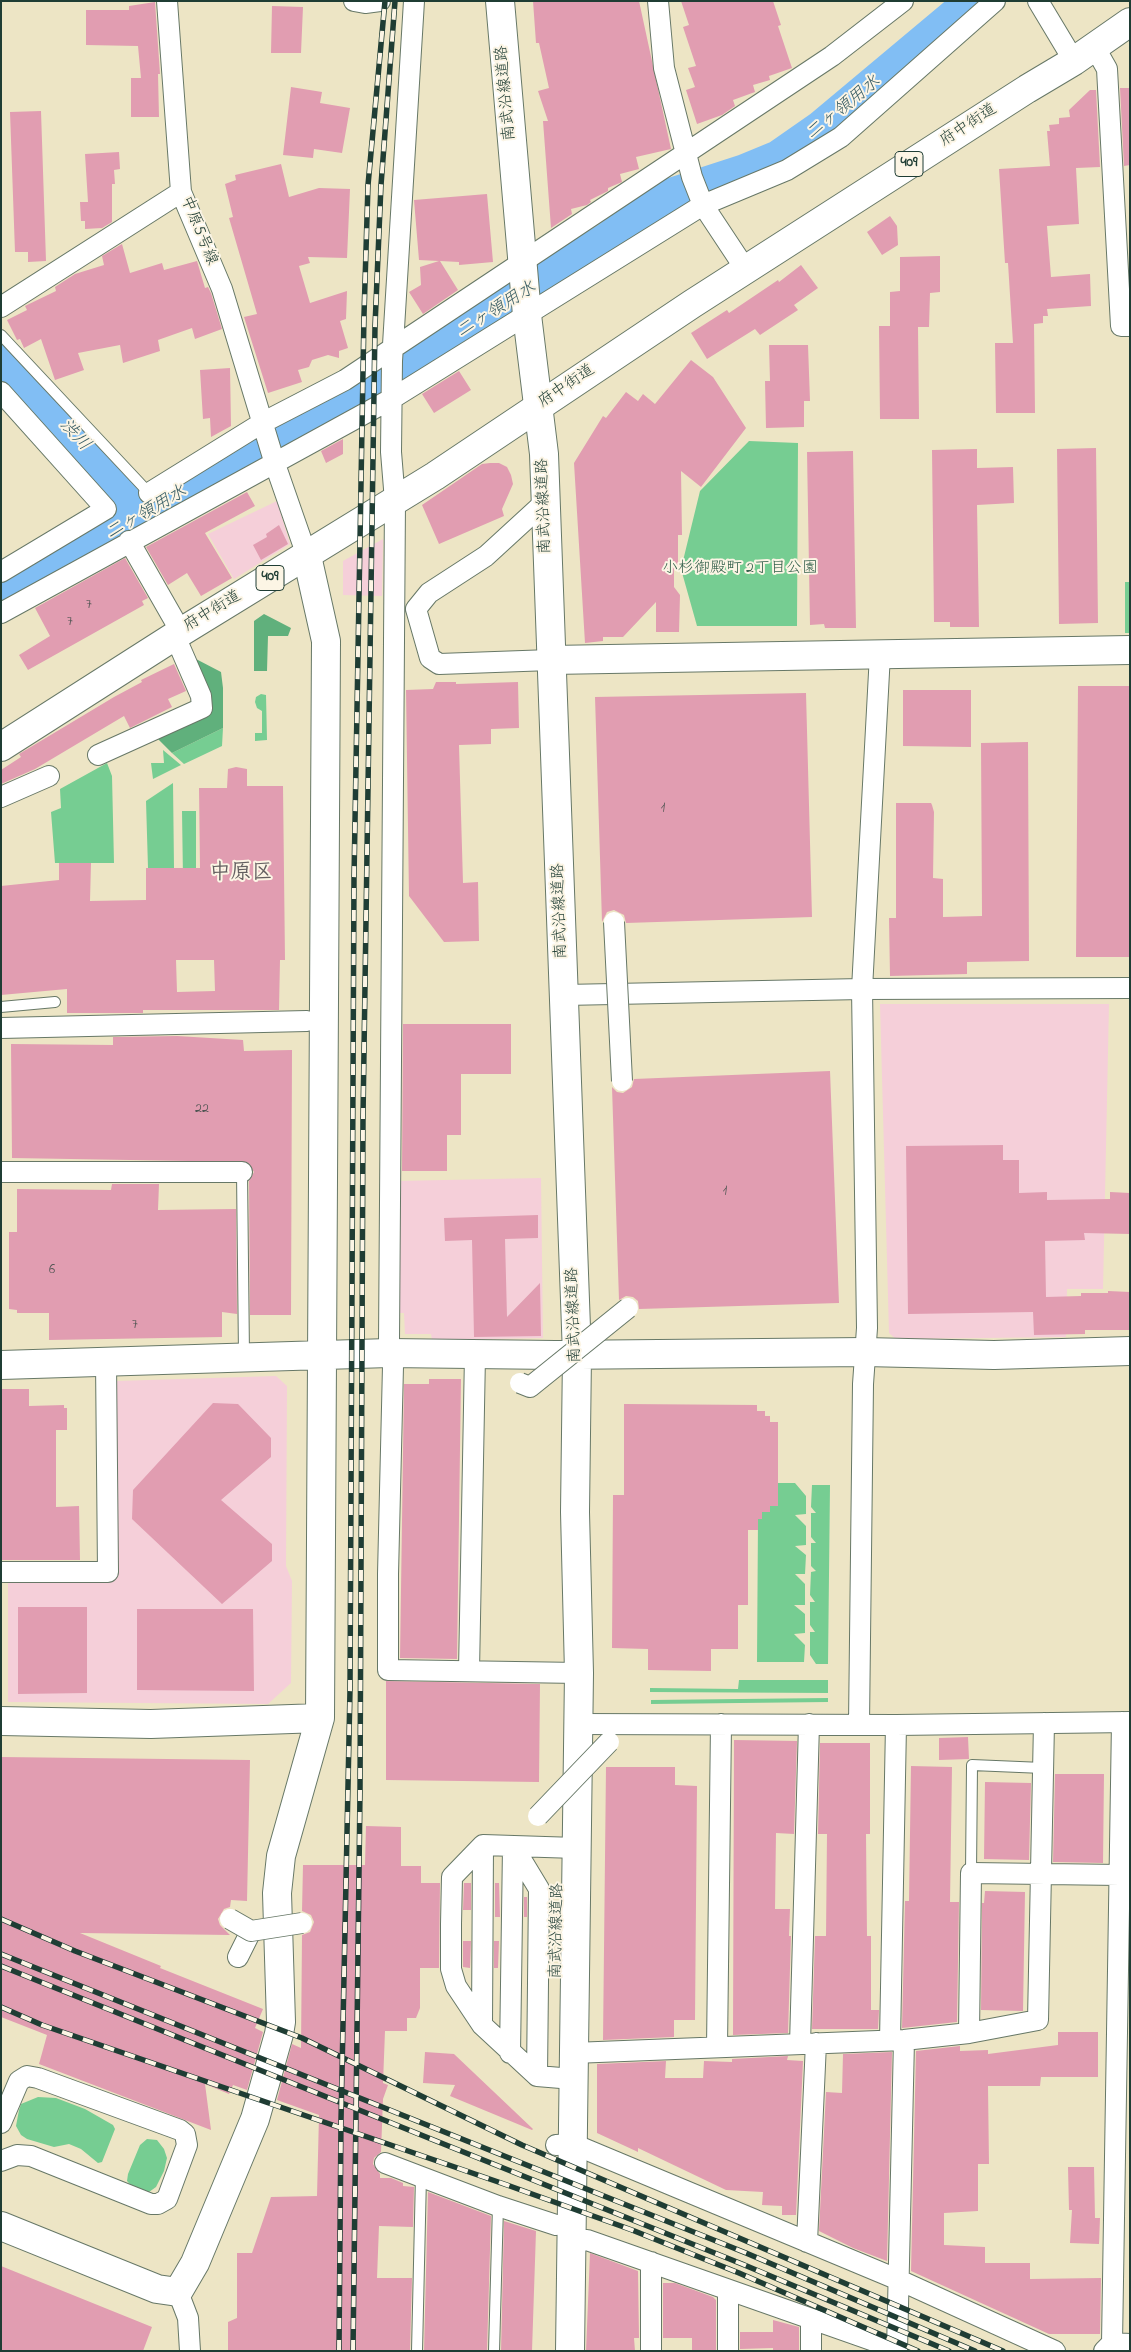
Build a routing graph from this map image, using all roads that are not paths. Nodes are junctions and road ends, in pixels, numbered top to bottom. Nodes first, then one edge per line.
1 (167, 1) edge
2 (414, 1) edge
3 (500, 1) edge
4 (658, 1) edge
5 (903, 1) edge
6 (995, 1) edge
7 (1038, 1) edge
8 (1130, 22) edge
9 (1084, 54) junction
10 (686, 152) junction
11 (181, 192) junction
12 (702, 203) junction
13 (522, 269) junction
14 (746, 270) junction
15 (1, 308) edge
16 (527, 313) junction
17 (1130, 326) edge
18 (1, 335) edge
19 (392, 355) junction
20 (1, 392) edge
21 (392, 393) junction
22 (537, 407) junction
23 (262, 423) junction
24 (275, 464) junction
25 (149, 493) joint
26 (395, 501) junction
27 (546, 501) junction
28 (129, 541) junction
29 (307, 556) junction
30 (1, 572) edge
31 (1, 613) edge
32 (178, 634) junction
33 (1130, 650) edge
34 (880, 654) junction
35 (551, 660) junction
36 (1, 747) edge
37 (98, 754) dead end
38 (49, 776) dead end
39 (1, 797) edge
40 (614, 922) dead end
41 (1130, 988) edge
42 (862, 989) junction
43 (564, 996) junction
44 (55, 1002) dead end
45 (1, 1007) edge
46 (307, 1021) dead end
47 (1, 1028) edge
48 (622, 1081) dead end
49 (1, 1172) edge
50 (242, 1172) joint
51 (628, 1308) dead end
52 (1130, 1351) edge
53 (865, 1352) junction
54 (389, 1353) junction
55 (475, 1354) junction
56 (577, 1354) junction
57 (322, 1355) junction
58 (244, 1357) junction
59 (106, 1361) junction
60 (1, 1364) edge
61 (534, 1386) dead end
62 (1, 1572) edge
63 (469, 1671) junction
64 (571, 1673) junction
65 (320, 1718) junction
66 (1, 1721) edge
67 (1126, 1722) edge
68 (1044, 1723) junction
69 (578, 1724) junction
70 (721, 1724) junction
71 (809, 1724) junction
72 (859, 1724) junction
73 (896, 1725) junction
74 (609, 1742) dead end
75 (1043, 1768) junction
76 (538, 1816) dead end
77 (1125, 1830) edge
78 (483, 1845) junction
79 (513, 1846) junction
80 (568, 1848) junction
81 (970, 1873) junction
82 (1041, 1875) junction
83 (1120, 1875) junction
84 (230, 1919) dead end
85 (302, 1923) dead end
86 (251, 1931) junction
87 (1124, 1947) edge
88 (238, 1956) dead end
89 (482, 2026) junction
90 (969, 2033) junction
91 (897, 2040) junction
92 (808, 2044) junction
93 (717, 2047) junction
94 (510, 2053) junction
95 (560, 2072) junction
96 (1123, 2083) edge
97 (1, 2123) edge
98 (565, 2144) junction
99 (1, 2161) edge
100 (385, 2162) dead end
101 (421, 2176) junction
102 (498, 2206) junction
103 (1122, 2214) edge
104 (1, 2226) edge
105 (564, 2233) junction
106 (807, 2242) junction
107 (650, 2262) junction
108 (898, 2280) junction
109 (728, 2290) junction
110 (178, 2292) junction
111 (811, 2320) junction
112 (1115, 2346) edge
113 (897, 2350) edge
114 (190, 2351) edge
115 (417, 2351) edge
116 (494, 2351) edge
117 (554, 2351) edge
118 (570, 2351) edge
119 (651, 2351) edge
120 (728, 2351) edge
121 (811, 2351) edge
122 (1055, 2351) edge

1 - 11 street, 中原5号線
2 - 19 street
3 - 13 main road, 南武沿線道路
4 - 10 street
5 - 10 street
6 - 12 street
7 - 9 street
8 - 9 main road, 府中街道 / 409
9 - 14 main road, 府中街道 / 409
9 - 17 street
10 - 12 street
10 - 13 street
11 - 15 street
11 - 23 street, 中原5号線
12 - 14 street
12 - 16 street
13 - 16 main road, 南武沿線道路
13 - 19 street
14 - 22 main road, 府中街道 / 409
16 - 21 street
16 - 22 main road, 南武沿線道路
18 - 25 lane
19 - 21 street
19 - 23 street
20 - 30 street
21 - 24 street
21 - 26 street
22 - 26 main road, 府中街道 / 409
22 - 27 main road, 南武沿線道路
23 - 24 street, 中原5号線
23 - 25 street
24 - 28 street
24 - 29 street, 中原5号線
26 - 29 main road, 府中街道 / 409
26 - 54 street
27 - 35 main road, 南武沿線道路
27 - 35 street
28 - 31 street
28 - 32 street
29 - 32 main road, 府中街道 / 409
29 - 57 main road
32 - 36 main road, 府中街道 / 409
32 - 37 street
33 - 34 main road
34 - 35 main road
34 - 42 street
35 - 43 main road, 南武沿線道路
38 - 39 street
40 - 48 street, bridge
41 - 42 street
42 - 43 street
42 - 53 street
43 - 56 main road, 南武沿線道路
44 - 45 lane
46 - 47 street
49 - 50 street
50 - 58 lane
51 - 61 street, bridge
52 - 53 main road
53 - 56 main road
53 - 72 street
54 - 55 main road
54 - 57 main road
54 - 63 street
55 - 56 main road
55 - 63 street
56 - 64 main road, 南武沿線道路
57 - 58 main road
57 - 65 main road
58 - 59 main road
59 - 60 main road
59 - 62 street
63 - 64 street
64 - 69 main road, 南武沿線道路
64 - 80 main road, 南武沿線道路
65 - 66 main road
65 - 110 main road
67 - 68 street
67 - 77 street
68 - 73 street
68 - 75 street
69 - 70 street
69 - 80 main road, 南武沿線道路
70 - 71 street
70 - 93 street
71 - 72 street
71 - 92 street
72 - 73 street
73 - 91 street
74 - 76 street, bridge
75 - 81 lane
75 - 82 street
77 - 83 street
78 - 79 street
78 - 89 street
78 - 89 street
79 - 80 street
79 - 94 street
79 - 95 street
80 - 95 main road, 南武沿線道路
81 - 82 street
81 - 90 street
82 - 83 street
82 - 90 street
83 - 87 street
84 - 86 street, bridge
85 - 86 street, bridge
86 - 88 street
87 - 96 street
89 - 94 street
90 - 91 street
91 - 92 street
91 - 108 street
92 - 93 street
92 - 106 street
93 - 95 street
94 - 95 street
95 - 98 main road, 南武沿線道路
96 - 103 street
97 - 99 street
98 - 105 main road, 南武沿線道路
98 - 106 street
100 - 101 street
101 - 102 street
101 - 115 lane
102 - 105 street
102 - 116 lane
103 - 112 street
104 - 110 main road
105 - 107 street
105 - 117 main road, 南武沿線道路
105 - 118 main road, 南武沿線道路
106 - 108 street
107 - 109 street
107 - 119 street
108 - 113 street
108 - 122 street
109 - 111 street
109 - 120 street
110 - 114 street
111 - 113 street
111 - 121 street

